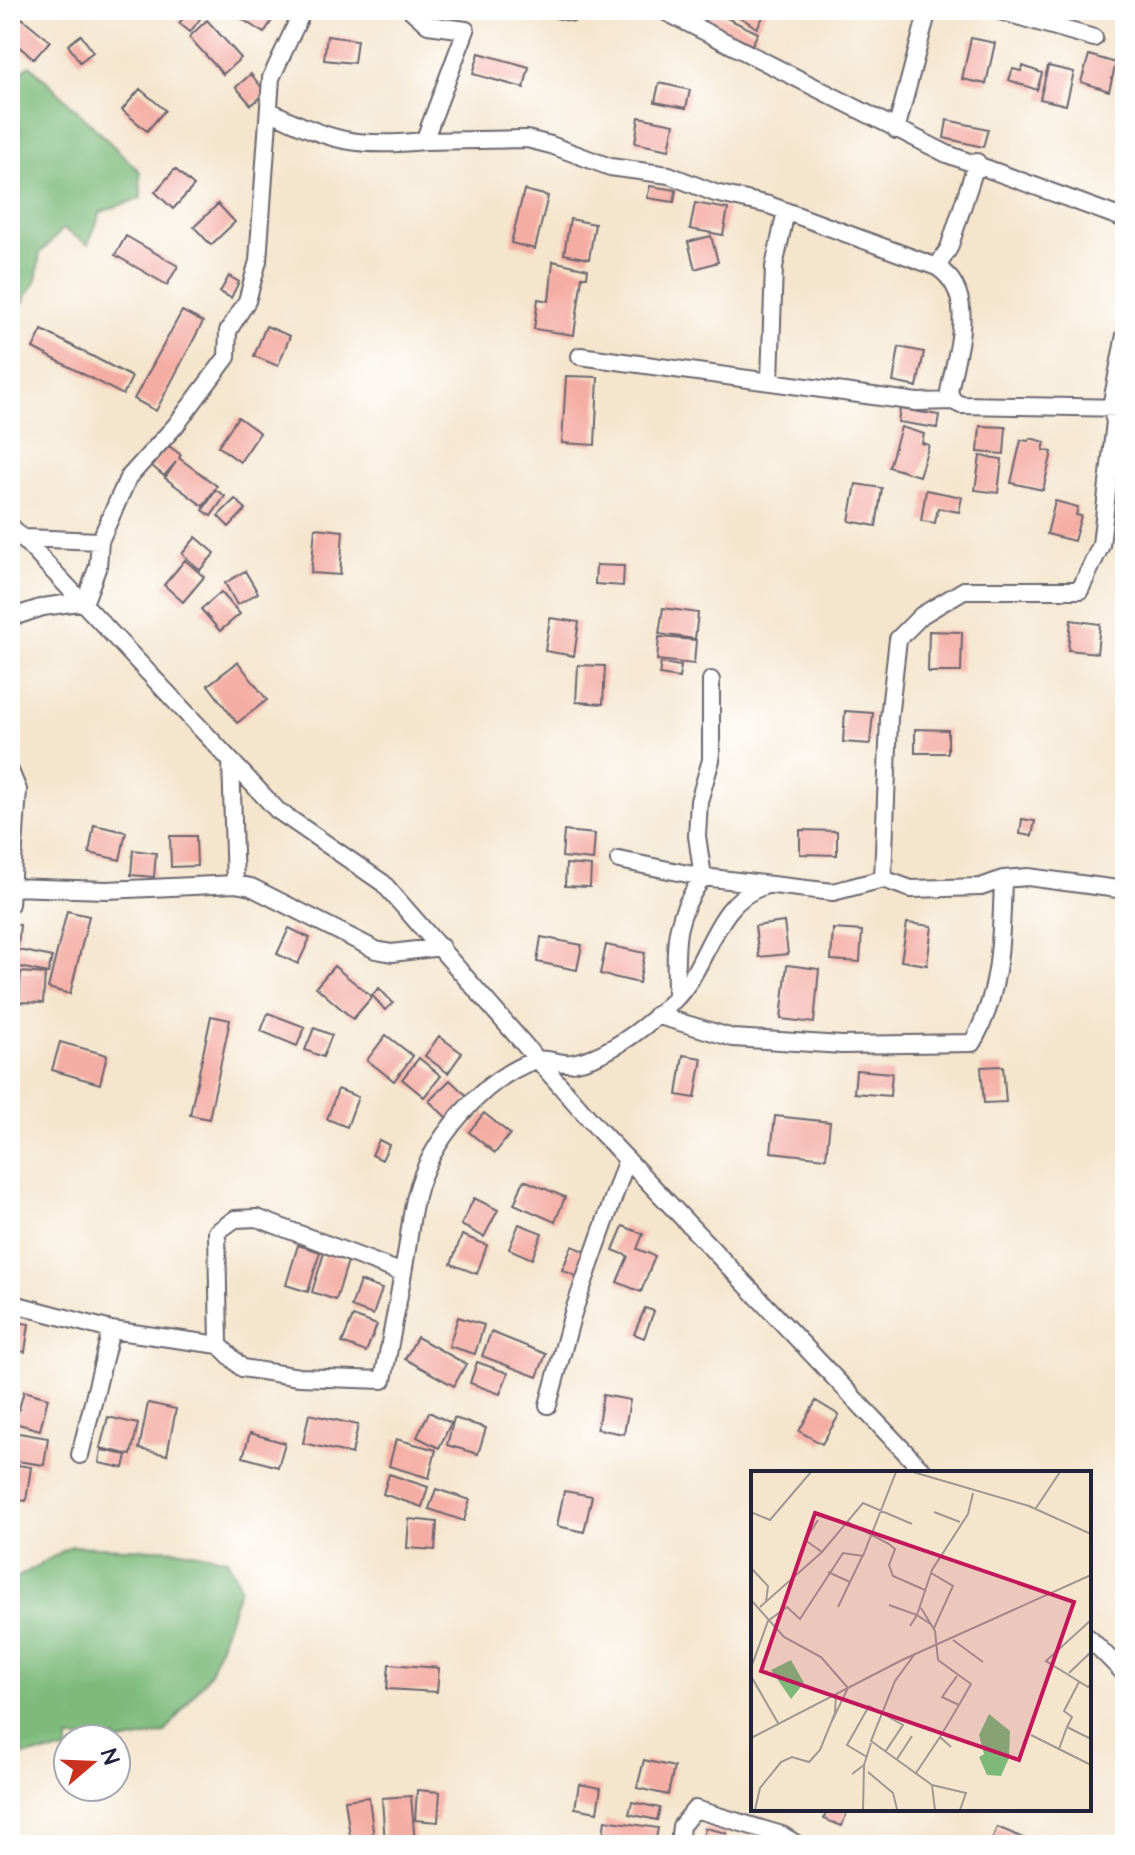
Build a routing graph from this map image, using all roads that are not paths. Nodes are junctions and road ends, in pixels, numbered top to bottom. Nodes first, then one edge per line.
1 (303, 10) edge
2 (411, 10) edge
3 (662, 10) edge
4 (928, 10) edge
5 (996, 10) edge
6 (1094, 38) dead end
7 (270, 111) junction
8 (896, 130) junction
9 (424, 141) junction
10 (977, 162) junction
11 (786, 211) junction
12 (1125, 219) edge
13 (937, 267) junction
14 (1125, 335) edge
15 (580, 356) dead end
16 (770, 379) junction
17 (953, 401) junction
18 (1118, 407) edge
19 (16, 534) edge
20 (100, 541) junction
21 (85, 601) junction
22 (12, 620) edge
23 (711, 680) dead end
24 (231, 761) junction
25 (10, 771) edge
26 (619, 860) dead end
27 (703, 877) junction
28 (883, 879) junction
29 (1003, 879) junction
30 (235, 884) junction
31 (764, 886) junction
32 (1125, 890) edge
33 (11, 893) edge
34 (441, 947) junction
35 (676, 998) junction
36 (656, 1015) junction
37 (539, 1059) junction
38 (627, 1159) junction
39 (403, 1273) junction
40 (10, 1303) edge
41 (111, 1330) junction
42 (219, 1345) junction
43 (548, 1405) dead end
44 (80, 1455) dead end
45 (923, 1471) edge
46 (1091, 1640) edge
47 (1125, 1674) edge
48 (679, 1845) edge
49 (798, 1845) edge

1 - 7 street
2 - 9 street
3 - 8 street
4 - 8 street
5 - 6 street
7 - 9 street
7 - 20 street
8 - 10 street
9 - 11 street
10 - 12 street
10 - 13 street
11 - 13 street
11 - 16 street
13 - 17 street
14 - 18 street
15 - 16 street
16 - 17 street
17 - 18 street
18 - 28 street
19 - 20 street
19 - 21 street
20 - 21 street
21 - 22 street
21 - 24 street
23 - 27 street
24 - 30 street
24 - 34 street
25 - 33 street
26 - 27 street
27 - 31 street
27 - 35 street
28 - 29 street
28 - 31 street
29 - 32 street
29 - 36 street
30 - 33 street
30 - 34 street
31 - 35 street
34 - 37 street
35 - 36 street
36 - 37 street
37 - 38 street
37 - 39 street
38 - 43 street
38 - 45 street
39 - 42 street
39 - 42 street
40 - 41 street
41 - 42 street
41 - 44 street
46 - 47 street
48 - 49 street

